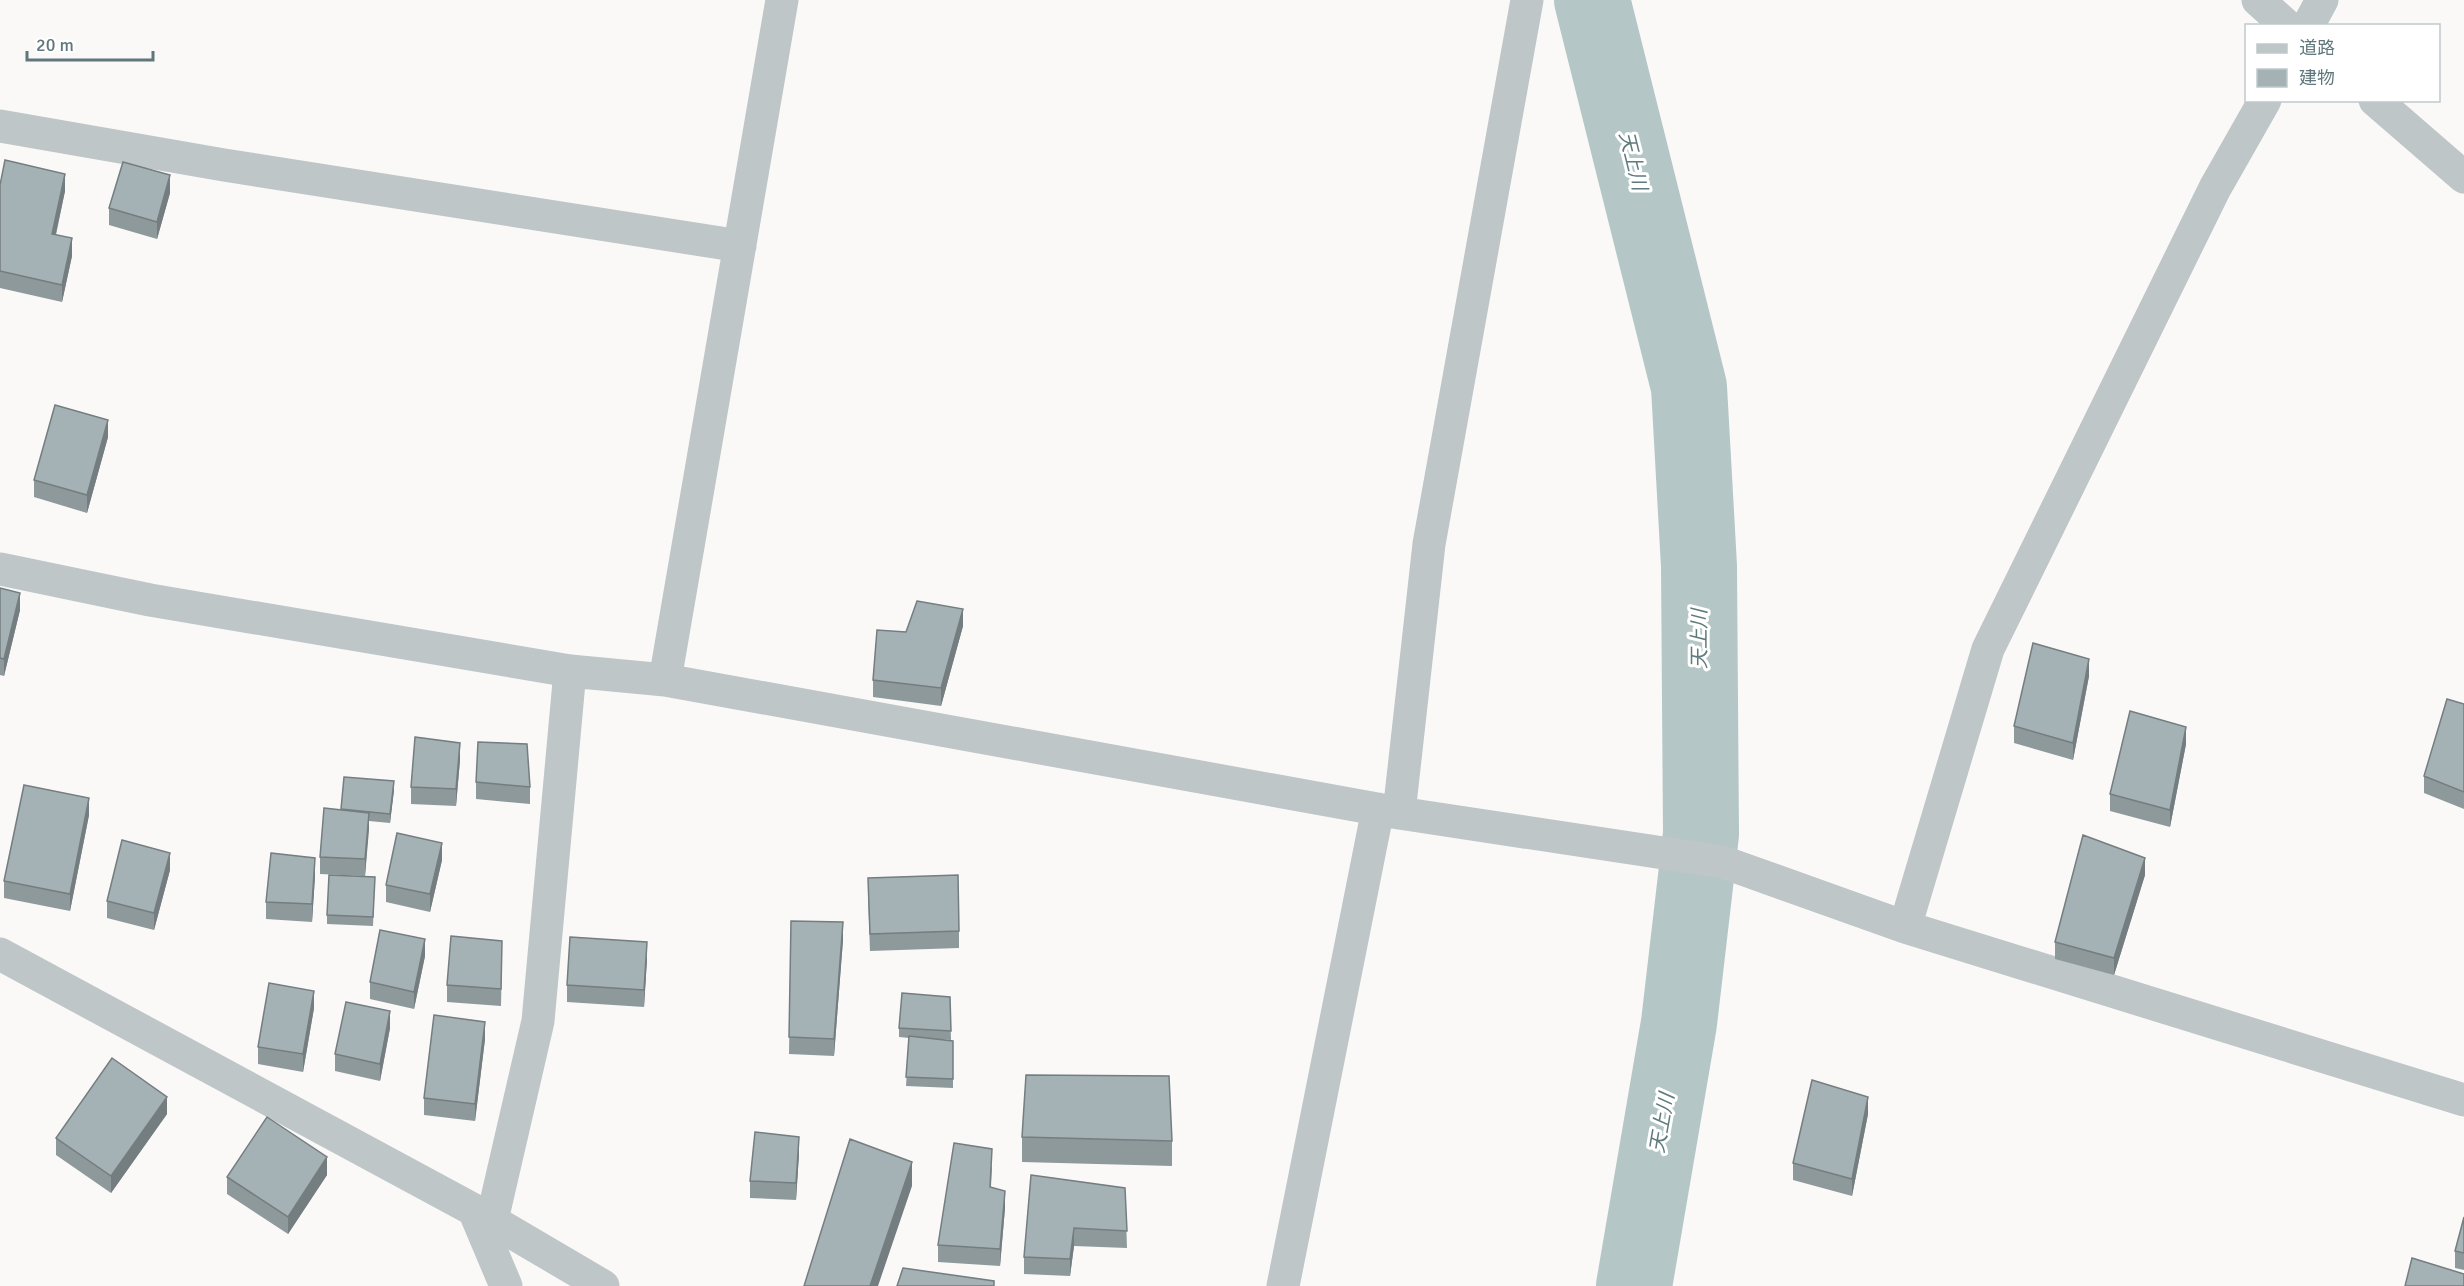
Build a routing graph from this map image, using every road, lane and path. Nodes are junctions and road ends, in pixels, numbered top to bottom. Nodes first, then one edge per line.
1 (782, 0) edge
2 (1527, 0) edge
3 (2258, 0) edge
4 (2322, 0) edge
5 (2285, 24) edge
6 (2308, 24) edge
7 (2264, 102) edge
8 (2377, 102) edge
9 (0, 126) edge
10 (2464, 177) edge
11 (740, 246) junction
12 (0, 569) edge
13 (570, 671) junction
14 (665, 681) junction
15 (1389, 811) junction
16 (1905, 927) junction
17 (0, 954) edge
18 (2464, 1100) edge
19 (483, 1215) junction
20 (506, 1286) edge
21 (603, 1286) edge
22 (1283, 1286) edge

1 - 11 street
2 - 15 street
3 - 5 street
4 - 6 street
7 - 16 street
8 - 10 street
9 - 11 street
11 - 14 street
12 - 13 street
13 - 14 street
13 - 19 street
14 - 15 street
15 - 16 street
15 - 22 street
16 - 18 street
17 - 19 street
19 - 20 street
19 - 21 street

